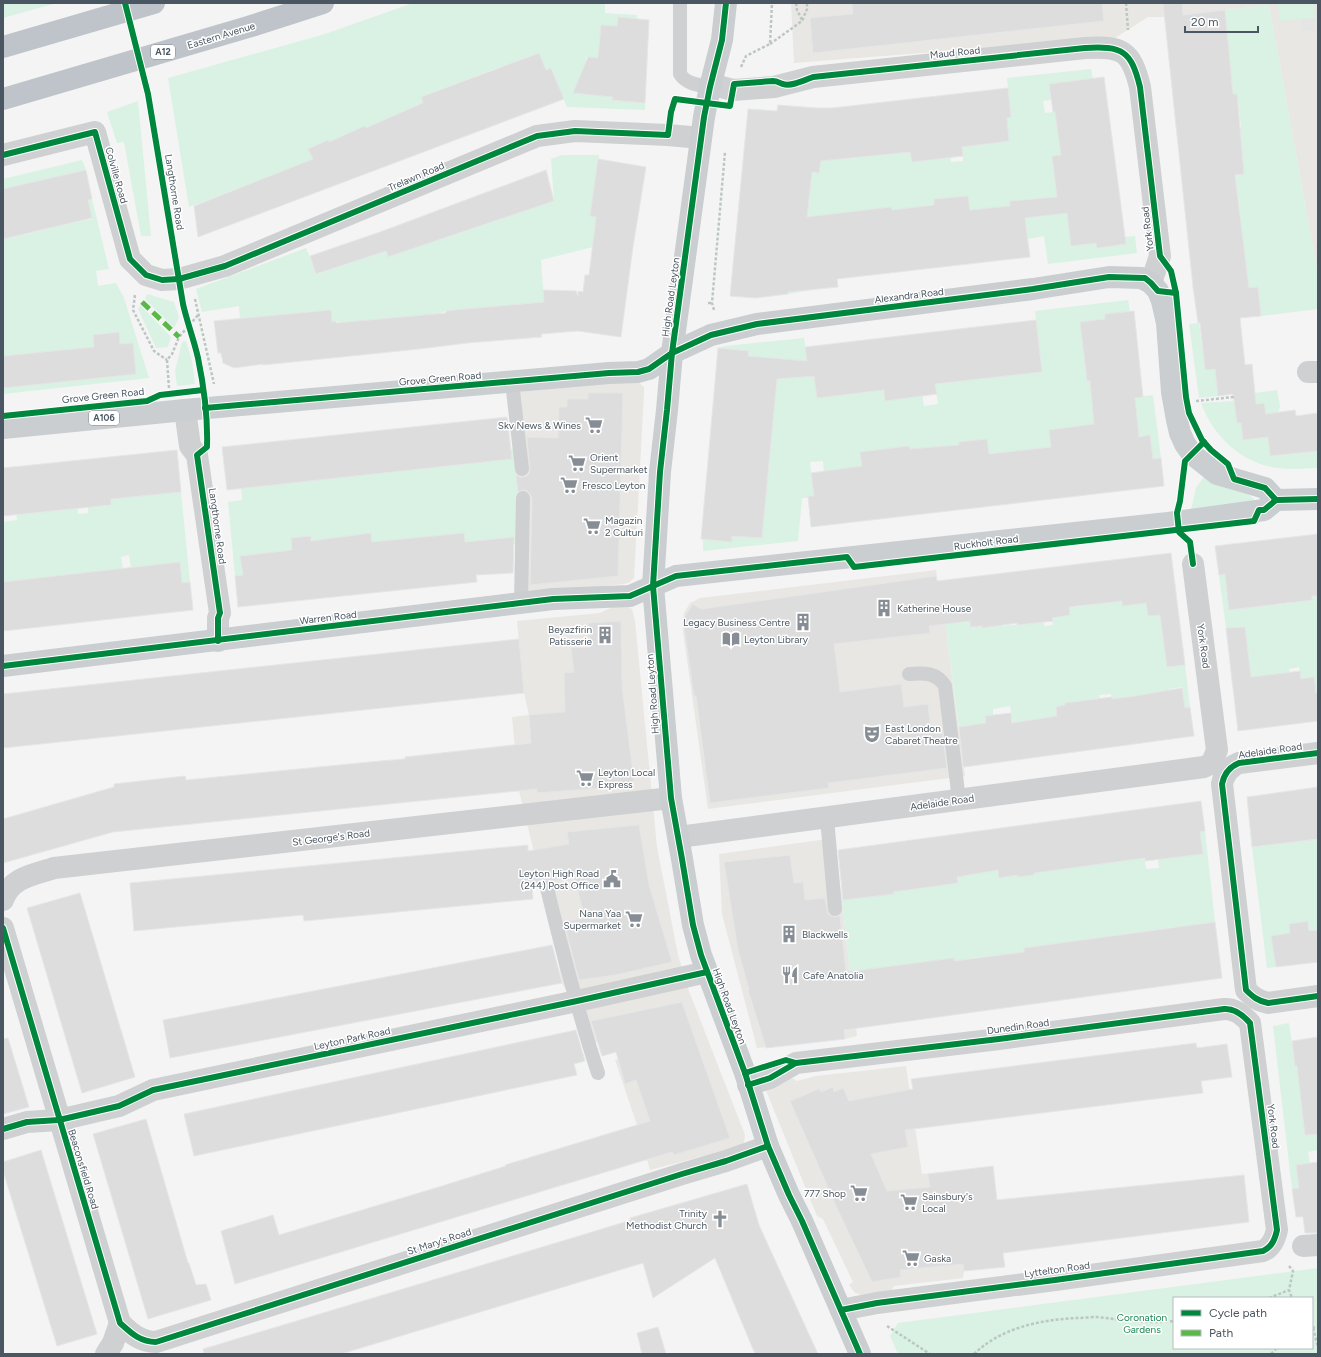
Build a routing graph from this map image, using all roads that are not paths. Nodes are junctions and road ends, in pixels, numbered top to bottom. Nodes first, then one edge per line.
1 (154, 3) edge
2 (322, 3) edge
3 (680, 3) edge
4 (726, 3) edge
5 (3, 47) edge
6 (1128, 57) joint
7 (710, 86) junction
8 (3, 99) edge
9 (701, 138) junction
10 (3, 155) edge
11 (146, 275) joint
12 (1151, 283) junction
13 (672, 353) junction
14 (512, 382) junction
15 (185, 410) junction
16 (3, 428) edge
17 (522, 469) dead end
18 (523, 498) dead end
19 (1318, 499) edge
20 (1276, 500) junction
21 (1193, 564) dead end
22 (653, 586) junction
23 (521, 603) junction
24 (218, 641) junction
25 (3, 666) edge
26 (909, 674) dead end
27 (1318, 753) edge
28 (1219, 767) junction
29 (671, 798) junction
30 (959, 800) junction
31 (827, 818) junction
32 (679, 837) junction
33 (547, 888) dead end
34 (3, 900) edge
35 (835, 909) dead end
36 (3, 928) edge
37 (707, 972) junction
38 (1318, 996) edge
39 (577, 1001) junction
40 (1248, 1006) junction
41 (598, 1073) dead end
42 (748, 1084) junction
43 (59, 1120) junction
44 (3, 1129) edge
45 (768, 1146) junction
46 (1272, 1243) joint
47 (842, 1310) junction
48 (120, 1323) junction
49 (106, 1354) edge
50 (860, 1354) edge

1 - 5 highway
2 - 8 highway, Eastern Avenue / A12
3 - 7 lane
4 - 7 main road, High Road Leyton
6 - 7 street, Maud Road
6 - 12 street, York Road
7 - 9 main road, High Road Leyton
9 - 11 street, Trelawn Road
9 - 13 main road, High Road Leyton
10 - 11 street, Colville Road
12 - 13 main road, Alexandra Road / A106
12 - 20 main road
13 - 14 main road, Grove Green Road / A106
13 - 22 main road, High Road Leyton
14 - 15 main road, Grove Green Road / A106
14 - 17 lane
15 - 16 main road, Grove Green Road / A106
15 - 24 street, Langthorne Road
18 - 23 lane
19 - 20 main road
20 - 22 main road, Ruckholt Road
21 - 28 street, York Road
22 - 23 main road, Warren Road
22 - 29 main road, High Road Leyton
23 - 24 main road, Warren Road
24 - 25 main road, Warren Road
26 - 30 lane
27 - 28 street, Adelaide Road
28 - 30 street, Adelaide Road
28 - 40 street, York Road
29 - 32 main road, High Road Leyton
29 - 34 street, St George's Road
30 - 31 street, Adelaide Road
31 - 32 street, Adelaide Road
31 - 35 lane
32 - 37 main road, High Road Leyton
33 - 39 lane
36 - 43 street, Beaconsfield Road
37 - 39 street, Leyton Park Road
37 - 42 main road, High Road Leyton
38 - 40 street, Dunedin Road
39 - 41 lane
39 - 43 street, Leyton Park Road
40 - 42 street, Dunedin Road
40 - 46 street, York Road
42 - 45 main road, High Road Leyton
43 - 44 street, Leyton Park Road
43 - 48 street, Beaconsfield Road
45 - 47 main road, High Road Leyton
45 - 48 street, St Mary's Road
46 - 47 street, Lyttelton Road
47 - 50 main road, High Road Leyton
48 - 49 street

